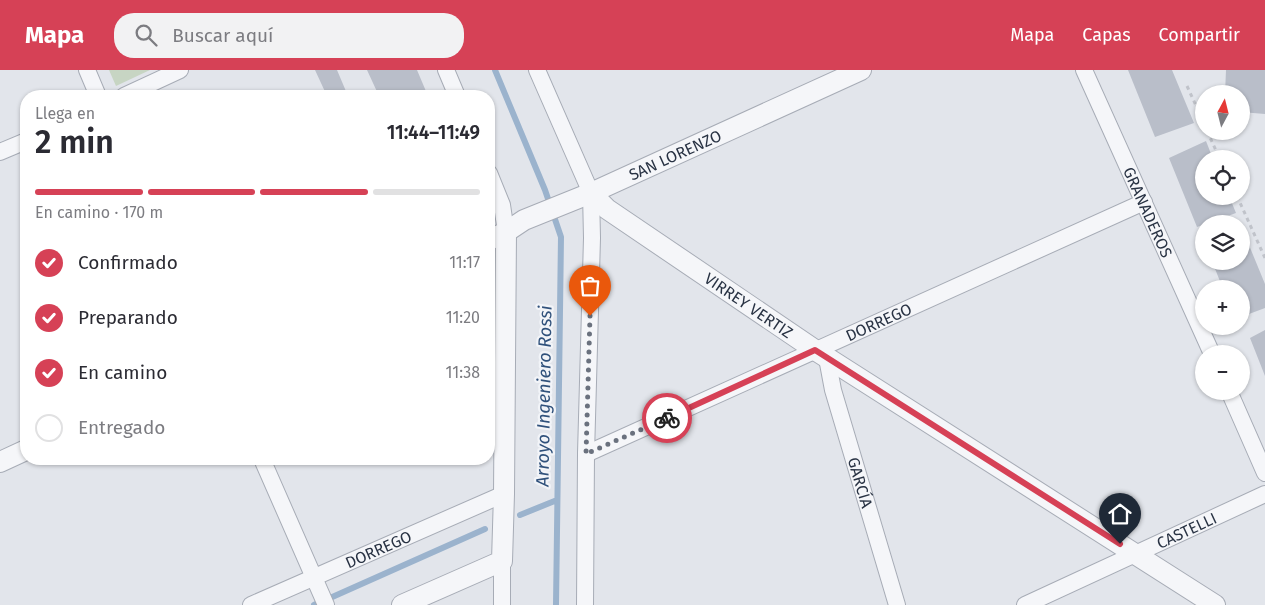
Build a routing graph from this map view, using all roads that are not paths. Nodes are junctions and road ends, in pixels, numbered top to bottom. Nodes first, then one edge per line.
1 (87, 70) edge
2 (180, 70) edge
3 (446, 70) edge
4 (537, 70) edge
5 (860, 70) edge
6 (1084, 70) edge
7 (95, 90) edge
8 (137, 90) edge
9 (454, 90) edge
10 (20, 144) edge
11 (0, 152) edge
12 (495, 187) edge
13 (591, 193) junction
14 (1144, 202) junction
15 (498, 236) edge
16 (1208, 345) edge
17 (821, 354) junction
18 (1233, 400) edge
19 (20, 453) edge
20 (586, 454) junction
21 (0, 462) edge
22 (265, 465) edge
23 (1265, 473) edge
24 (504, 494) junction
25 (1265, 494) edge
26 (1136, 554) junction
27 (502, 561) junction
28 (314, 577) junction
29 (251, 605) edge
30 (326, 605) edge
31 (402, 605) edge
32 (502, 605) edge
33 (585, 605) edge
34 (897, 605) edge
35 (1025, 605) edge
36 (1215, 605) edge

1 - 7 street
2 - 8 street
3 - 9 street
4 - 13 street
5 - 13 street, SAN LORENZO
6 - 14 street, GRANADEROS
10 - 11 street
12 - 15 street
13 - 15 street, SAN LORENZO
13 - 17 street, VIRREY VERTIZ
13 - 20 street
14 - 16 street, GRANADEROS
14 - 17 street, DORREGO
15 - 24 street
17 - 20 street, DORREGO
17 - 26 street, VIRREY VERTIZ
17 - 34 street, GARCÍA
18 - 23 street
19 - 21 street
20 - 33 street
22 - 28 street
24 - 27 street
24 - 28 street, DORREGO
25 - 26 street, CASTELLI
26 - 35 street, CASTELLI
26 - 36 street, VIRREY VERTIZ
27 - 31 street
27 - 32 street
28 - 29 street, DORREGO
28 - 30 street

